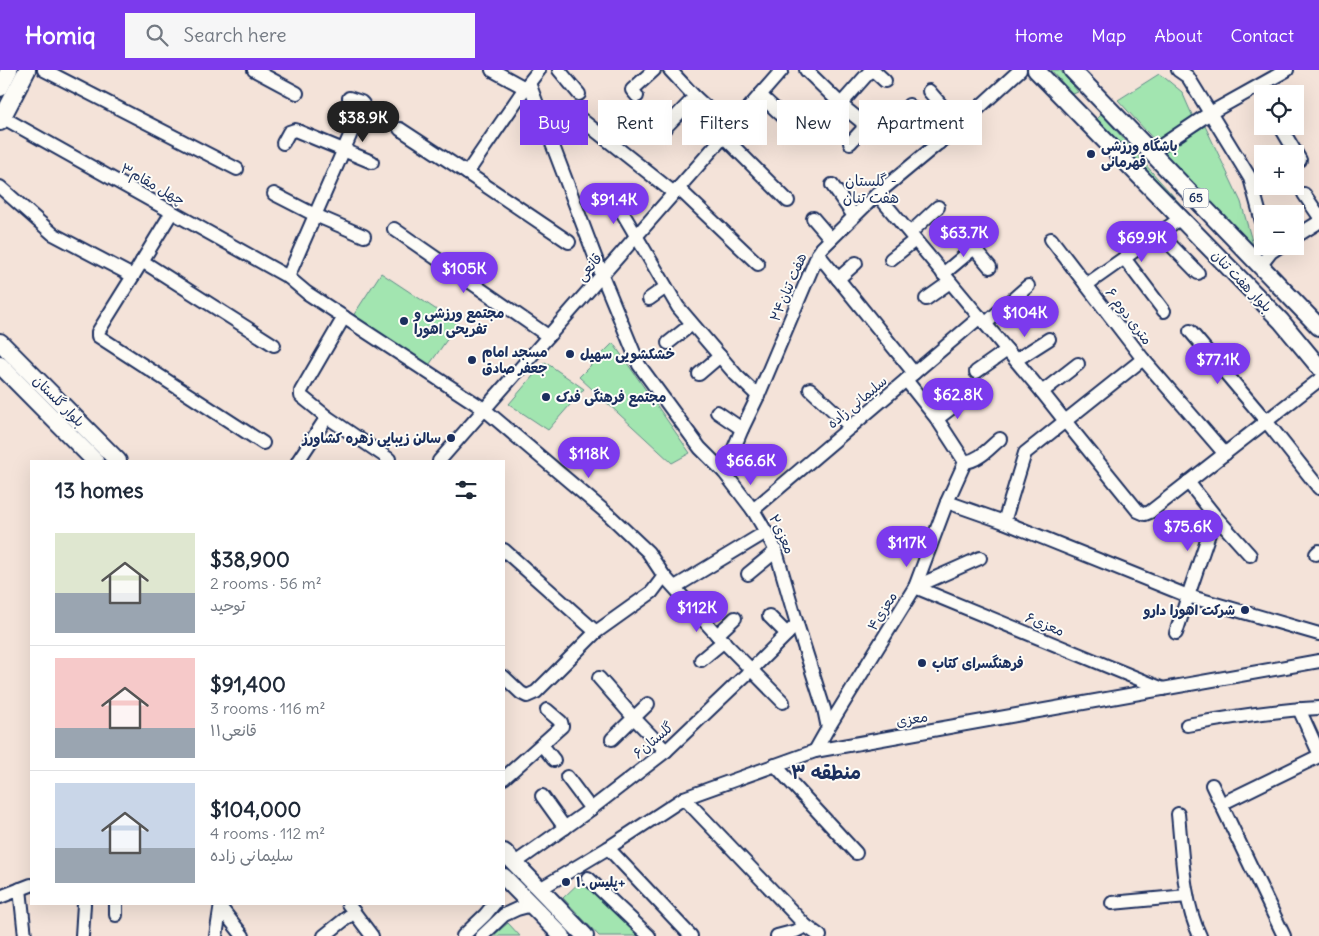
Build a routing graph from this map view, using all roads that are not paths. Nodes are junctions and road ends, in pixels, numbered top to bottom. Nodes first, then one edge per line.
1 (9, 70) edge
2 (27, 70) edge
3 (44, 70) edge
4 (254, 70) edge
5 (492, 70) edge
6 (539, 70) edge
7 (559, 70) edge
8 (654, 70) edge
9 (670, 70) edge
10 (782, 70) edge
11 (806, 70) edge
12 (872, 70) edge
13 (1020, 70) edge
14 (1036, 70) edge
15 (1072, 70) edge
16 (1178, 70) edge
17 (1279, 72) edge
18 (885, 81) dead end
19 (1267, 85) edge
20 (527, 86) junction
21 (0, 88) edge
22 (928, 91) dead end
23 (297, 93) dead end
24 (579, 94) dead end
25 (760, 95) junction
26 (1254, 95) edge
27 (637, 96) dead end
28 (1099, 96) junction
29 (695, 97) junction
30 (349, 98) dead end
31 (698, 100) edge
32 (756, 100) edge
33 (838, 100) edge
34 (849, 100) edge
35 (936, 100) edge
36 (982, 104) edge
37 (849, 110) edge
38 (777, 111) edge
39 (1210, 113) junction
40 (1081, 116) junction
41 (1, 120) edge
42 (672, 121) edge
43 (588, 124) edge
44 (400, 129) dead end
45 (283, 143) dead end
46 (850, 143) dead end
47 (716, 145) edge
48 (738, 145) edge
49 (935, 145) edge
50 (344, 150) junction
51 (1152, 152) junction
52 (372, 162) dead end
53 (237, 169) dead end
54 (467, 173) junction
55 (832, 185) dead end
56 (0, 187) edge
57 (676, 190) junction
58 (274, 194) dead end
59 (877, 194) junction
60 (1304, 194) dead end
61 (615, 200) dead end
62 (788, 201) dead end
63 (1257, 205) edge
64 (938, 207) dead end
65 (172, 212) junction
66 (315, 215) junction
67 (854, 216) junction
68 (1319, 216) edge
69 (813, 218) dead end
70 (1181, 218) junction
71 (1319, 222) edge
72 (394, 229) dead end
73 (960, 231) dead end
74 (1304, 231) edge
75 (1160, 234) junction
76 (364, 236) dead end
77 (637, 236) junction
78 (913, 237) junction
79 (831, 239) junction
80 (1051, 239) dead end
81 (569, 242) dead end
82 (974, 248) junction
83 (818, 254) junction
84 (1269, 255) edge
85 (1124, 258) junction
86 (891, 259) dead end
87 (142, 262) junction
88 (758, 264) dead end
89 (856, 264) dead end
90 (1260, 266) junction
91 (990, 267) dead end
92 (1198, 273) dead end
93 (602, 275) junction
94 (134, 276) junction
95 (288, 277) junction
96 (947, 278) junction
97 (838, 279) junction
98 (1086, 285) junction
99 (1028, 286) dead end
100 (666, 287) junction
101 (926, 298) dead end
102 (649, 299) dead end
103 (1164, 312) dead end
104 (344, 317) junction
105 (983, 321) junction
106 (692, 324) junction
107 (1319, 327) edge
108 (1190, 331) dead end
109 (548, 336) junction
110 (1049, 339) dead end
111 (0, 342) edge
112 (668, 343) dead end
113 (274, 344) dead end
114 (1007, 350) junction
115 (720, 356) junction
116 (1016, 360) junction
117 (1143, 360) junction
118 (1078, 364) dead end
119 (0, 365) edge
120 (1319, 367) edge
121 (976, 372) dead end
122 (699, 374) dead end
123 (910, 377) junction
124 (1319, 380) edge
125 (810, 389) dead end
126 (1042, 392) junction
127 (758, 396) junction
128 (962, 400) dead end
129 (484, 409) junction
130 (717, 412) dead end
131 (60, 413) junction
132 (326, 417) junction
133 (937, 419) junction
134 (1064, 421) junction
135 (1266, 421) junction
136 (851, 427) junction
137 (742, 428) junction
138 (1000, 439) dead end
139 (263, 443) dead end
140 (1225, 454) junction
141 (389, 459) dead end
142 (94, 460) edge
143 (117, 460) edge
144 (299, 460) edge
145 (440, 460) edge
146 (966, 462) junction
147 (724, 472) junction
148 (1188, 482) junction
149 (1319, 488) edge
150 (947, 502) junction
151 (753, 510) junction
152 (1215, 516) junction
153 (1004, 522) junction
154 (766, 532) junction
155 (505, 551) edge
156 (776, 551) junction
157 (1250, 555) dead end
158 (980, 558) dead end
159 (748, 574) dead end
160 (664, 576) junction
161 (675, 587) junction
162 (915, 587) junction
163 (1188, 596) junction
164 (769, 616) dead end
165 (734, 618) dead end
166 (797, 624) junction
167 (596, 632) junction
168 (1176, 633) dead end
169 (787, 634) junction
170 (1319, 634) edge
171 (721, 638) junction
172 (701, 660) dead end
173 (1319, 661) edge
174 (752, 669) junction
175 (599, 678) dead end
176 (505, 679) edge
177 (1163, 689) junction
178 (783, 702) dead end
179 (648, 704) dead end
180 (1299, 708) junction
181 (1319, 708) edge
182 (547, 710) dead end
183 (634, 718) junction
184 (1187, 725) dead end
185 (828, 728) junction
186 (612, 739) dead end
187 (542, 745) junction
188 (666, 751) junction
189 (816, 751) junction
190 (1319, 754) edge
191 (554, 760) dead end
192 (775, 765) junction
193 (505, 777) edge
194 (567, 777) dead end
195 (1212, 785) dead end
196 (542, 796) dead end
197 (684, 798) junction
198 (1221, 804) junction
199 (591, 809) junction
200 (1178, 814) dead end
201 (565, 828) junction
202 (608, 848) junction
203 (856, 852) dead end
204 (509, 857) edge
205 (588, 878) dead end
206 (505, 882) edge
207 (26, 887) edge
208 (540, 890) junction
209 (1187, 896) junction
210 (0, 897) edge
211 (1112, 903) dead end
212 (84, 905) edge
213 (493, 905) edge
214 (532, 905) junction
215 (221, 906) edge
216 (351, 908) edge
217 (485, 915) junction
218 (495, 924) junction
219 (806, 926) junction
220 (25, 936) edge
221 (82, 936) edge
222 (216, 936) edge
223 (243, 936) edge
224 (324, 936) edge
225 (372, 936) edge
226 (463, 936) edge
227 (482, 936) edge
228 (562, 936) edge
229 (585, 936) edge
230 (649, 936) edge
231 (691, 936) edge
232 (777, 936) edge
233 (820, 936) edge
234 (1200, 936) edge
235 (1284, 936) edge

1 - 21 main road
2 - 41 main road
3 - 53 street
4 - 23 street
5 - 20 street
6 - 20 street
7 - 24 street
8 - 27 street
9 - 29 street
10 - 25 street, قانعی
11 - 33 street
12 - 18 street
12 - 34 street
13 - 36 street, هفت تنان۲۴
14 - 40 main road, بلوار هفت تنان / 65
15 - 28 main road, بلوار هفت تنان / 65
16 - 39 street
17 - 19 street
20 - 54 street
20 - 93 street, ۲معزی
22 - 35 street
25 - 32 street, قانعی
25 - 38 street
26 - 39 street
28 - 40 main road
28 - 51 main road, بلوار هفت تنان / 65
29 - 31 street
29 - 42 street
30 - 50 street
37 - 46 street
39 - 51 street
39 - 63 street
40 - 70 main road, بلوار هفت تنان / 65
41 - 65 street, چهل مقام۳
43 - 57 street
44 - 54 street
45 - 50 street
47 - 57 street, قانعی
48 - 62 street
49 - 59 street, هفت تنان۲۴
50 - 52 street
50 - 66 street
51 - 90 main road, بلوار هفت تنان / 65
54 - 81 street
55 - 67 street
56 - 94 street
57 - 77 street, قانعی
57 - 88 street
58 - 66 street
59 - 67 street, هفت تنان۲۴
59 - 78 street
60 - 68 street
61 - 77 street
64 - 78 street
65 - 87 street
65 - 95 street, چهل مقام۳
66 - 76 street
66 - 95 street
67 - 79 street, هفت تنان۲۴
69 - 79 street
70 - 75 street
70 - 120 main road, بلوار هفت تنان / 65
71 - 74 street
72 - 109 street
73 - 82 street
75 - 85 street
75 - 92 street
77 - 93 street, قانعی
77 - 100 street
78 - 86 street
78 - 96 street
79 - 83 street, هفت تنان۲۴
80 - 98 street, ۶ متری دوم
82 - 91 street
82 - 96 street
83 - 97 street
83 - 127 street, هفت تنان۲۴
84 - 90 street
85 - 98 street
85 - 103 street
87 - 94 street
87 - 113 street
89 - 97 street
90 - 107 main road, بلوار هفت تنان / 65
93 - 109 street, قانعی
93 - 147 street, ۲معزی
94 - 139 street
95 - 104 street, چهل مقام۳
96 - 101 street
96 - 105 street
97 - 123 street
98 - 117 street, ۶ متری دوم
99 - 105 street, سلیمانی زاده
100 - 102 street
100 - 106 street
104 - 129 street, چهل مقام۳
104 - 132 street
105 - 114 street
105 - 123 street, سلیمانی زاده
106 - 112 street
106 - 115 street
108 - 135 street
109 - 129 street, قانعی
110 - 116 street
111 - 131 main road, بلوار گلستان
114 - 116 street
114 - 121 street
115 - 122 street
115 - 127 street
116 - 126 street
117 - 134 street
117 - 140 street, ۶ متری دوم
118 - 126 street
119 - 131 main road, بلوار گلستان
123 - 133 street
123 - 136 street, سلیمانی زاده
124 - 135 street
125 - 136 street
126 - 134 street
127 - 137 street, هفت تنان۲۴
128 - 133 street
129 - 145 street, قانعی
129 - 160 street, چهل مقام۳
130 - 137 street
131 - 142 main road, بلوار گلستان
131 - 143 main road, بلوار گلستان
132 - 141 street
132 - 144 street
133 - 146 street
134 - 148 street
134 - 153 street
135 - 140 street
135 - 149 street
136 - 151 street, سلیمانی زاده
137 - 147 street, هفت تنان۲۴
138 - 146 street
140 - 148 street
146 - 150 street, ۴معزی
147 - 151 street, ۲معزی
148 - 152 street
150 - 153 street
150 - 162 street, ۴معزی
151 - 154 street, ۲معزی
152 - 157 street
152 - 163 street
153 - 163 street
154 - 156 street, ۲معزی
154 - 161 street
155 - 167 street
156 - 159 street
156 - 166 street, ۲معزی
158 - 162 street
160 - 161 street, چهل مقام۳
160 - 167 street
161 - 171 street, چهل مقام۳
162 - 177 street, ۶معزی
162 - 185 street, ۴معزی
163 - 168 street
163 - 170 street
164 - 169 street
165 - 171 street
166 - 169 street, گلستان۶
166 - 185 street, ۲معزی
167 - 176 street
169 - 174 street, گلستان۶
171 - 172 street
171 - 174 street, چهل مقام۳
173 - 177 street, معزی
174 - 178 street, چهل مقام۳
174 - 188 street, گلستان۶
175 - 183 street
177 - 189 street, معزی
179 - 183 street
180 - 181 street
180 - 184 street
180 - 190 street
182 - 187 street
183 - 186 street
183 - 188 street
185 - 189 street, ۴معزی
187 - 191 street
187 - 193 street
188 - 199 street, گلستان۶
189 - 192 street, معزی
190 - 198 street
192 - 197 street, معزی
192 - 203 street
194 - 199 street
195 - 198 street
196 - 201 street
197 - 202 street, معزی
197 - 219 street
198 - 235 street
199 - 201 street, گلستان۶
200 - 209 street
201 - 204 street, گلستان۶
202 - 208 street, معزی
202 - 231 street
204 - 208 main road
205 - 230 street
206 - 214 main road
207 - 210 street
207 - 220 street
208 - 229 main road
209 - 211 street
209 - 234 street
212 - 221 street
213 - 217 street
214 - 218 street
214 - 228 main road
215 - 222 street
215 - 223 street
216 - 224 street
216 - 225 street
217 - 218 street
217 - 226 street
218 - 227 street
219 - 232 street
219 - 233 street

